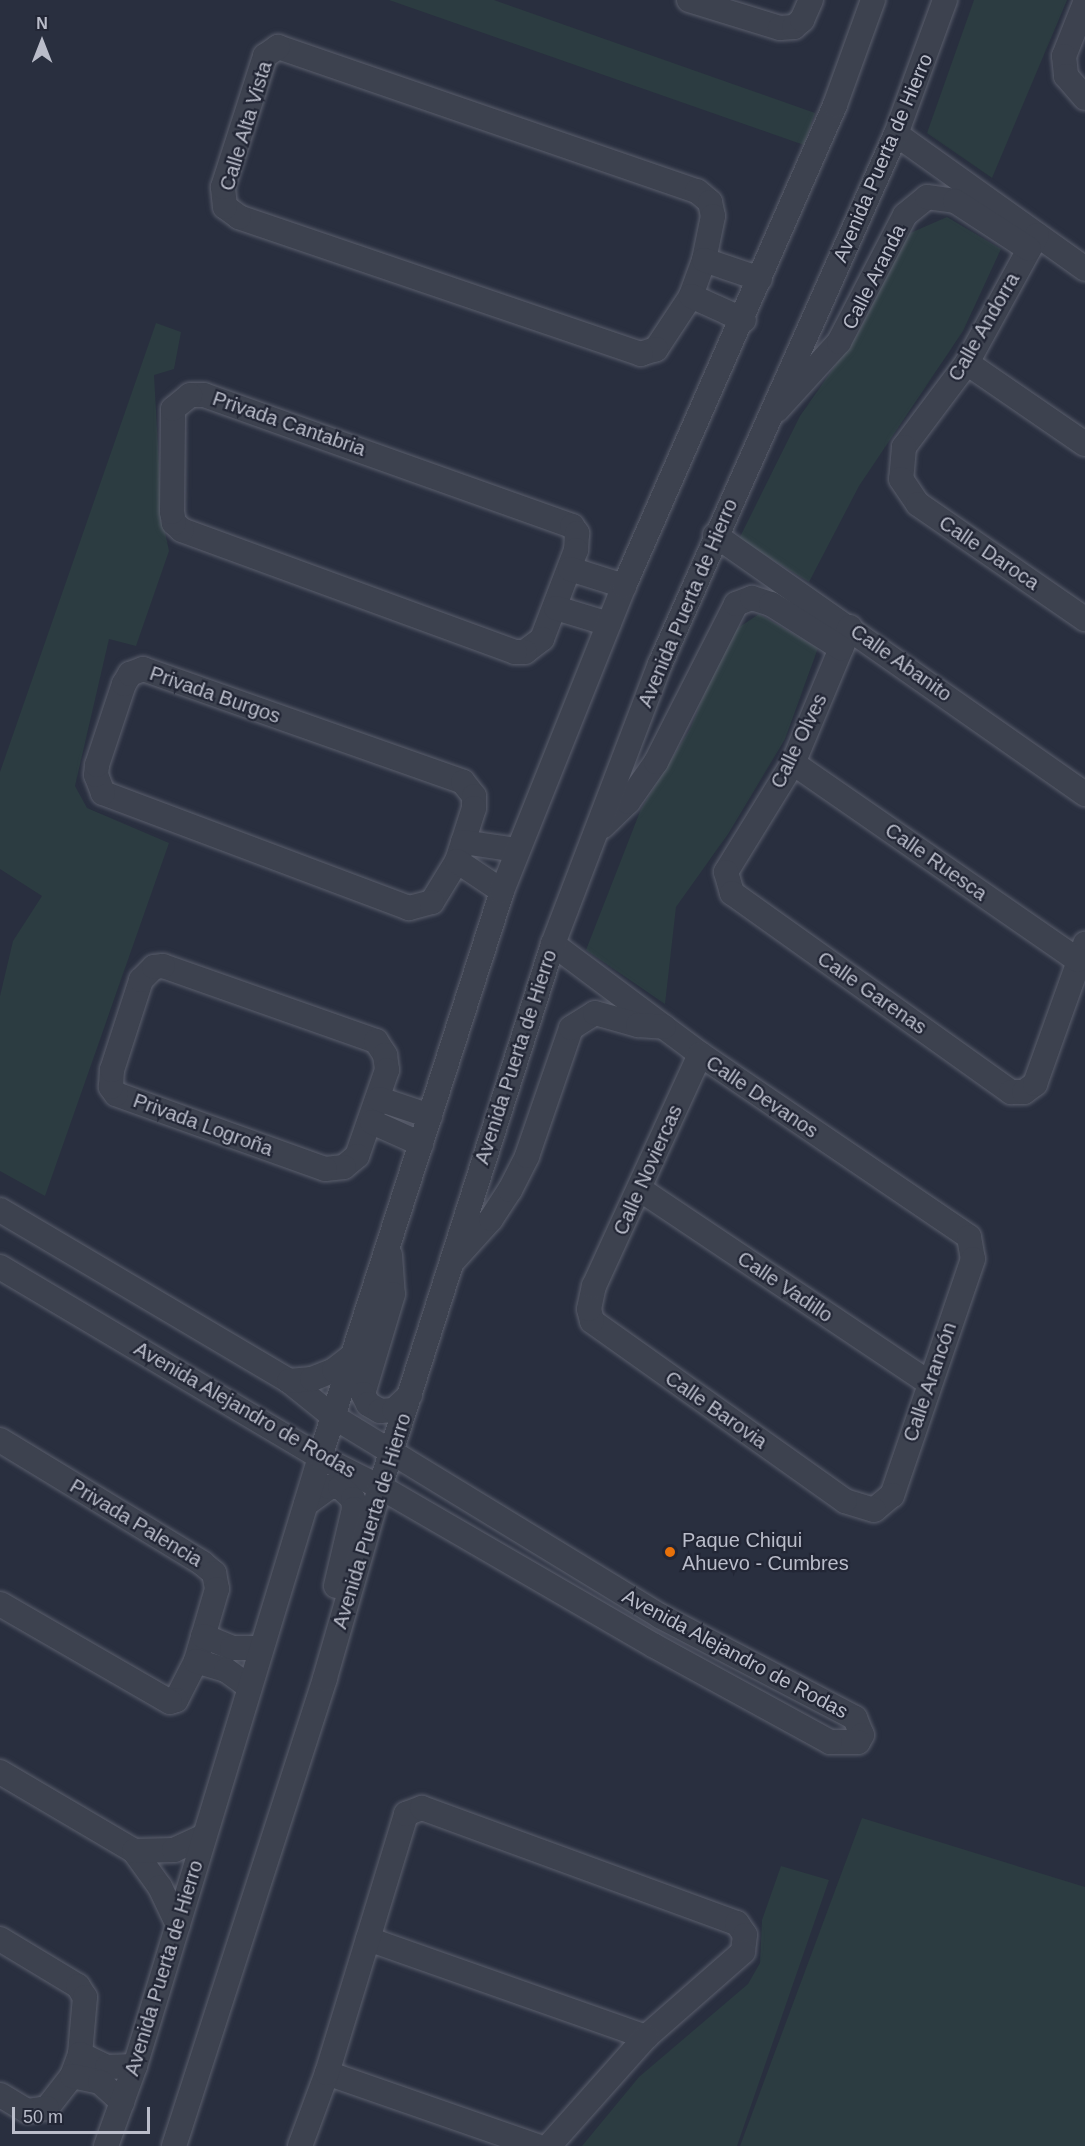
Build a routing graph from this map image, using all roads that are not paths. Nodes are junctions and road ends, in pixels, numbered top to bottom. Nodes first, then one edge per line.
1 (689, 0) edge
2 (811, 0) edge
3 (873, 0) edge
4 (945, 0) edge
5 (1085, 3) edge
6 (1085, 98) edge
7 (896, 134) junction
8 (1033, 242) junction
9 (704, 260) junction
10 (1085, 269) edge
11 (760, 279) junction
12 (691, 296) junction
13 (744, 320) junction
14 (968, 363) junction
15 (768, 418) junction
16 (1085, 444) edge
17 (901, 479) joint
18 (715, 535) junction
19 (570, 569) junction
20 (624, 586) junction
21 (556, 608) junction
22 (1085, 619) edge
23 (609, 624) junction
24 (846, 637) junction
25 (793, 763) junction
26 (1085, 794) edge
27 (599, 829) junction
28 (517, 850) junction
29 (460, 851) junction
30 (726, 883) joint
31 (502, 891) junction
32 (553, 944) junction
33 (1082, 952) edge
34 (664, 1027) junction
35 (700, 1054) junction
36 (379, 1099) junction
37 (430, 1116) junction
38 (372, 1122) junction
39 (421, 1144) junction
40 (641, 1190) junction
41 (0, 1210) edge
42 (973, 1246) joint
43 (388, 1247) junction
44 (449, 1266) junction
45 (0, 1268) edge
46 (594, 1286) joint
47 (352, 1356) junction
48 (289, 1381) junction
49 (930, 1383) junction
50 (410, 1395) junction
51 (334, 1417) junction
52 (0, 1440) edge
53 (392, 1453) junction
54 (320, 1456) junction
55 (380, 1486) junction
56 (306, 1504) junction
57 (874, 1510) joint
58 (0, 1604) edge
59 (203, 1636) junction
60 (260, 1648) junction
61 (334, 1648) junction
62 (196, 1661) junction
63 (249, 1687) junction
64 (0, 1772) edge
65 (204, 1836) junction
66 (134, 1851) junction
67 (177, 1925) junction
68 (0, 1939) edge
69 (368, 1939) junction
70 (646, 2037) junction
71 (76, 2065) junction
72 (135, 2066) junction
73 (327, 2073) junction
74 (0, 2095) edge
75 (122, 2102) junction
76 (106, 2146) edge
77 (174, 2146) edge
78 (300, 2146) edge
79 (537, 2146) edge
80 (549, 2146) edge

1 - 2 street
3 - 11 street, Avenida Puerta de Hierro
4 - 7 street, Avenida Puerta de Hierro
5 - 6 street
7 - 8 street, Calle Aranda
7 - 15 street, Avenida Puerta de Hierro
8 - 10 street, Calle Aranda
8 - 14 street, Calle Andorra
8 - 15 street, Calle Aranda
9 - 11 street
9 - 12 street, Calle Alta Vista
9 - 12 street, Calle Alta Vista
11 - 13 street, Avenida Puerta de Hierro
12 - 13 street
13 - 20 street, Avenida Puerta de Hierro
14 - 16 street
14 - 17 street, Calle Andorra
15 - 18 street, Avenida Puerta de Hierro
17 - 22 street, Calle Daroca
18 - 24 street, Calle Abanito
18 - 27 street, Avenida Puerta de Hierro
19 - 20 street
19 - 21 street, Privada Cantabria
19 - 21 street, Privada Cantabria
20 - 23 street, Avenida Puerta de Hierro
21 - 23 street
23 - 28 street, Avenida Puerta de Hierro
24 - 25 street, Calle Olves
24 - 26 street, Calle Abanito
24 - 27 street, Calle Abanito
25 - 30 street, Calle Olves
25 - 33 street, Calle Ruesca
27 - 32 street, Avenida Puerta de Hierro
28 - 29 street
28 - 31 street, Avenida Puerta de Hierro
29 - 29 street, Privada Burgos
29 - 31 street
30 - 33 street, Calle Garenas
31 - 37 street, Avenida Puerta de Hierro
32 - 34 street, Calle Devanos
32 - 44 street, Avenida Puerta de Hierro
34 - 35 street, Calle Devanos
34 - 44 street
35 - 40 street, Calle Noviercas
35 - 42 street, Calle Devanos
36 - 37 street
36 - 38 street, Privada Logroña
36 - 38 street, Privada Logroña
37 - 39 street, Avenida Puerta de Hierro
38 - 39 street
39 - 43 street, Avenida Puerta de Hierro
40 - 46 street, Calle Noviercas
40 - 49 street, Calle Vadillo
41 - 48 street, Avenida Alejandro de Rodas
42 - 49 street, Calle Arancón
43 - 47 street, Avenida Puerta de Hierro
43 - 50 street
44 - 50 street, Avenida Puerta de Hierro
45 - 54 street, Avenida Alejandro de Rodas
46 - 57 street, Calle Barovia
47 - 48 street
47 - 51 street, Avenida Puerta de Hierro
48 - 51 street, Avenida Alejandro de Rodas
49 - 57 street, Calle Arancón
50 - 53 street, Avenida Puerta de Hierro
51 - 53 street, Avenida Alejandro de Rodas
51 - 54 street, Avenida Puerta de Hierro
52 - 59 street, Privada Palencia
53 - 55 street, Avenida Puerta de Hierro
53 - 55 street, Avenida Alejandro de Rodas
54 - 55 street, Avenida Alejandro de Rodas
54 - 56 street, Avenida Puerta de Hierro
55 - 61 street, Avenida Puerta de Hierro
56 - 60 street, Avenida Puerta de Hierro
56 - 61 street
58 - 62 street, Privada Palencia
59 - 60 street
59 - 62 street, Privada Palencia
60 - 63 street, Avenida Puerta de Hierro
61 - 77 street, Avenida Puerta de Hierro
62 - 63 street
63 - 65 street, Avenida Puerta de Hierro
64 - 66 street
65 - 66 street
65 - 67 street, Avenida Puerta de Hierro
66 - 67 street
67 - 72 street, Avenida Puerta de Hierro
68 - 71 street
69 - 70 street
69 - 70 street
69 - 73 street
70 - 80 street
71 - 72 street
71 - 74 street
71 - 75 street
72 - 75 street, Avenida Puerta de Hierro
73 - 78 street
73 - 79 street
75 - 76 street, Avenida Puerta de Hierro

